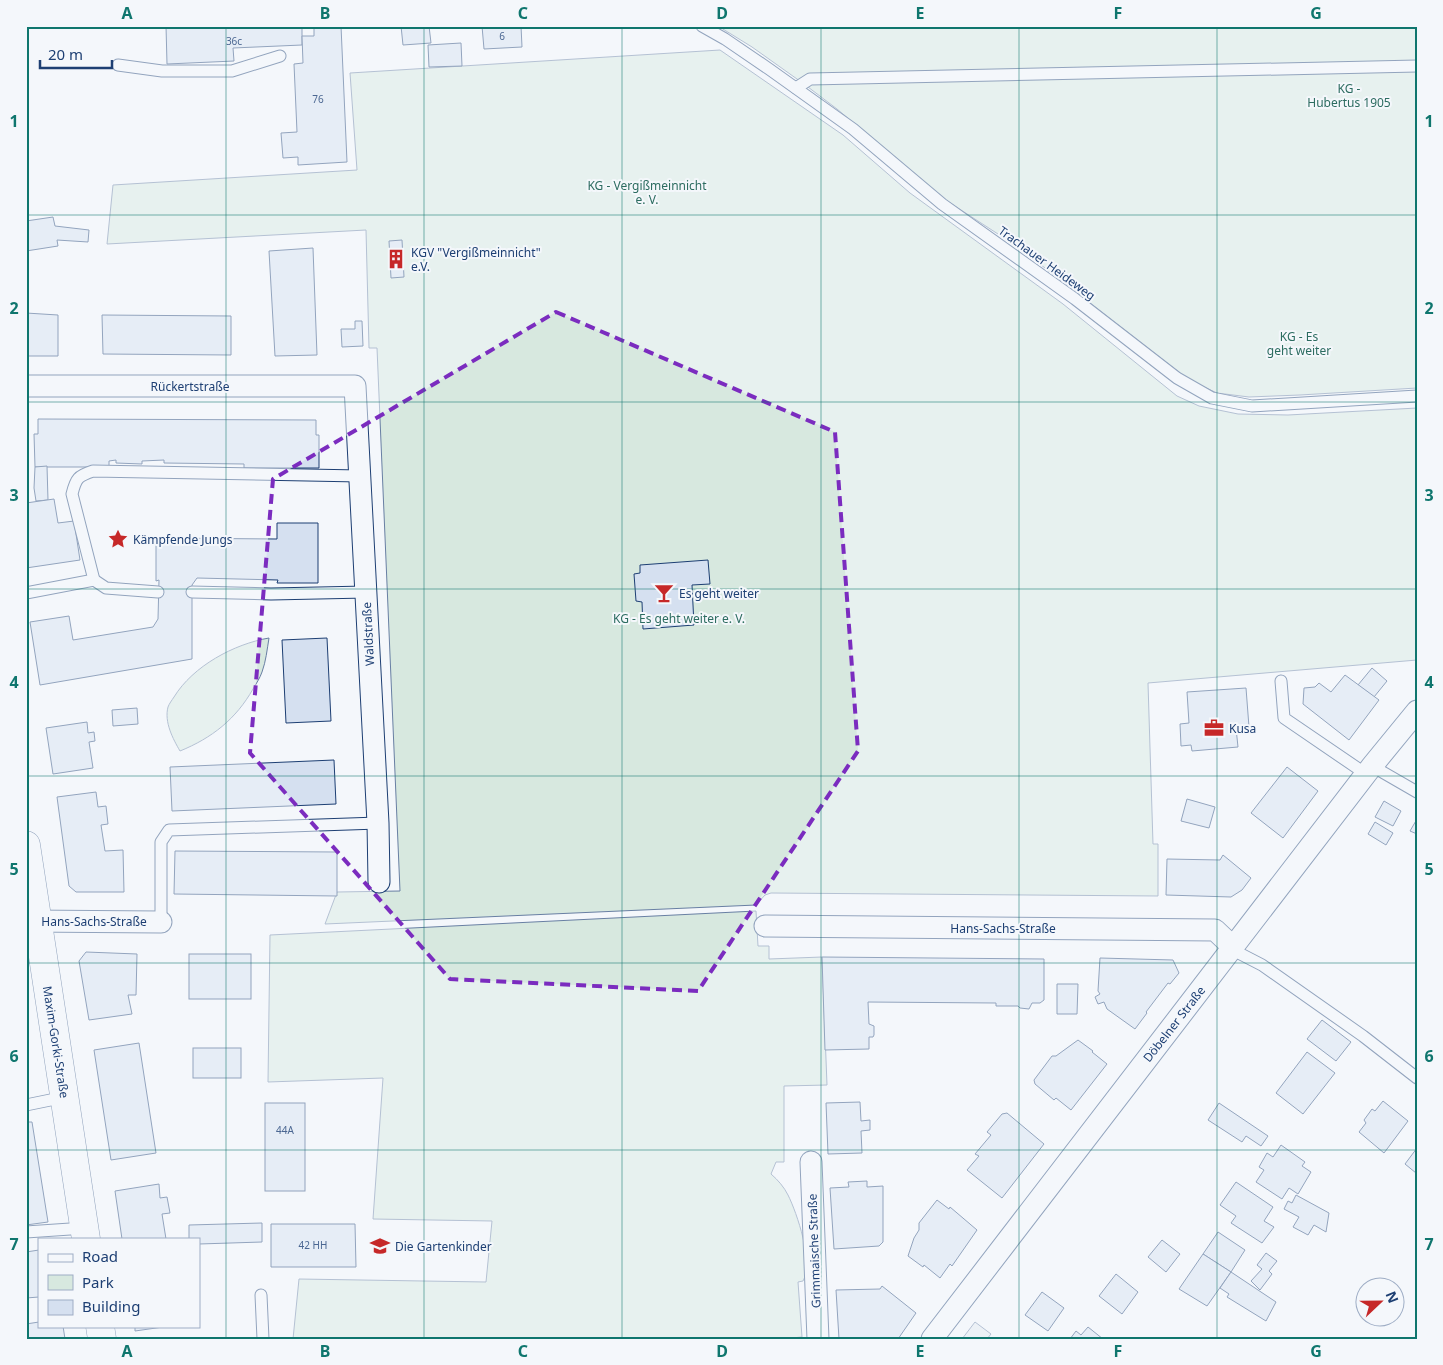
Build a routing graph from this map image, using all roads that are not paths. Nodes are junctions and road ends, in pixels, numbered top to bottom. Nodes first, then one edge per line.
1 (702, 26) edge
2 (280, 56) dead end
3 (118, 65) dead end
4 (1417, 66) edge
5 (796, 88) junction
6 (26, 386) edge
7 (355, 386) joint
8 (1417, 396) edge
9 (360, 476) junction
10 (94, 580) junction
11 (158, 592) dead end
12 (192, 592) dead end
13 (366, 592) junction
14 (26, 594) edge
15 (1281, 681) dead end
16 (1417, 711) edge
17 (1369, 770) junction
18 (1417, 792) edge
19 (378, 823) junction
20 (26, 845) edge
21 (379, 882) dead end
22 (32, 921) edge
23 (161, 922) joint
24 (765, 926) dead end
25 (1232, 948) junction
26 (1417, 1078) edge
27 (64, 1096) junction
28 (26, 1106) edge
29 (811, 1162) dead end
30 (26, 1232) edge
31 (86, 1234) edge
32 (261, 1295) dead end
33 (263, 1339) edge
34 (818, 1339) edge
35 (932, 1339) edge

1 - 5 lane, Trachauer Heideweg
2 - 3 lane
4 - 5 lane
5 - 8 lane, Trachauer Heideweg
6 - 7 street, Rückertstraße
7 - 9 street, Waldstraße
9 - 10 lane
9 - 13 street, Waldstraße
10 - 11 lane
10 - 14 lane
12 - 13 lane
13 - 19 street, Waldstraße
15 - 17 lane
16 - 17 street, Döbelner Straße
17 - 18 lane
17 - 25 street, Döbelner Straße
19 - 21 street, Waldstraße
19 - 23 lane
20 - 22 street, Maxim-Gorki-Straße
22 - 23 street, Hans-Sachs-Straße
22 - 27 street, Maxim-Gorki-Straße
24 - 25 street, Hans-Sachs-Straße
25 - 26 lane
25 - 35 street, Döbelner Straße
27 - 28 lane
27 - 31 street, Maxim-Gorki-Straße
29 - 34 street, Grimmaische Straße
30 - 31 lane
32 - 33 lane

